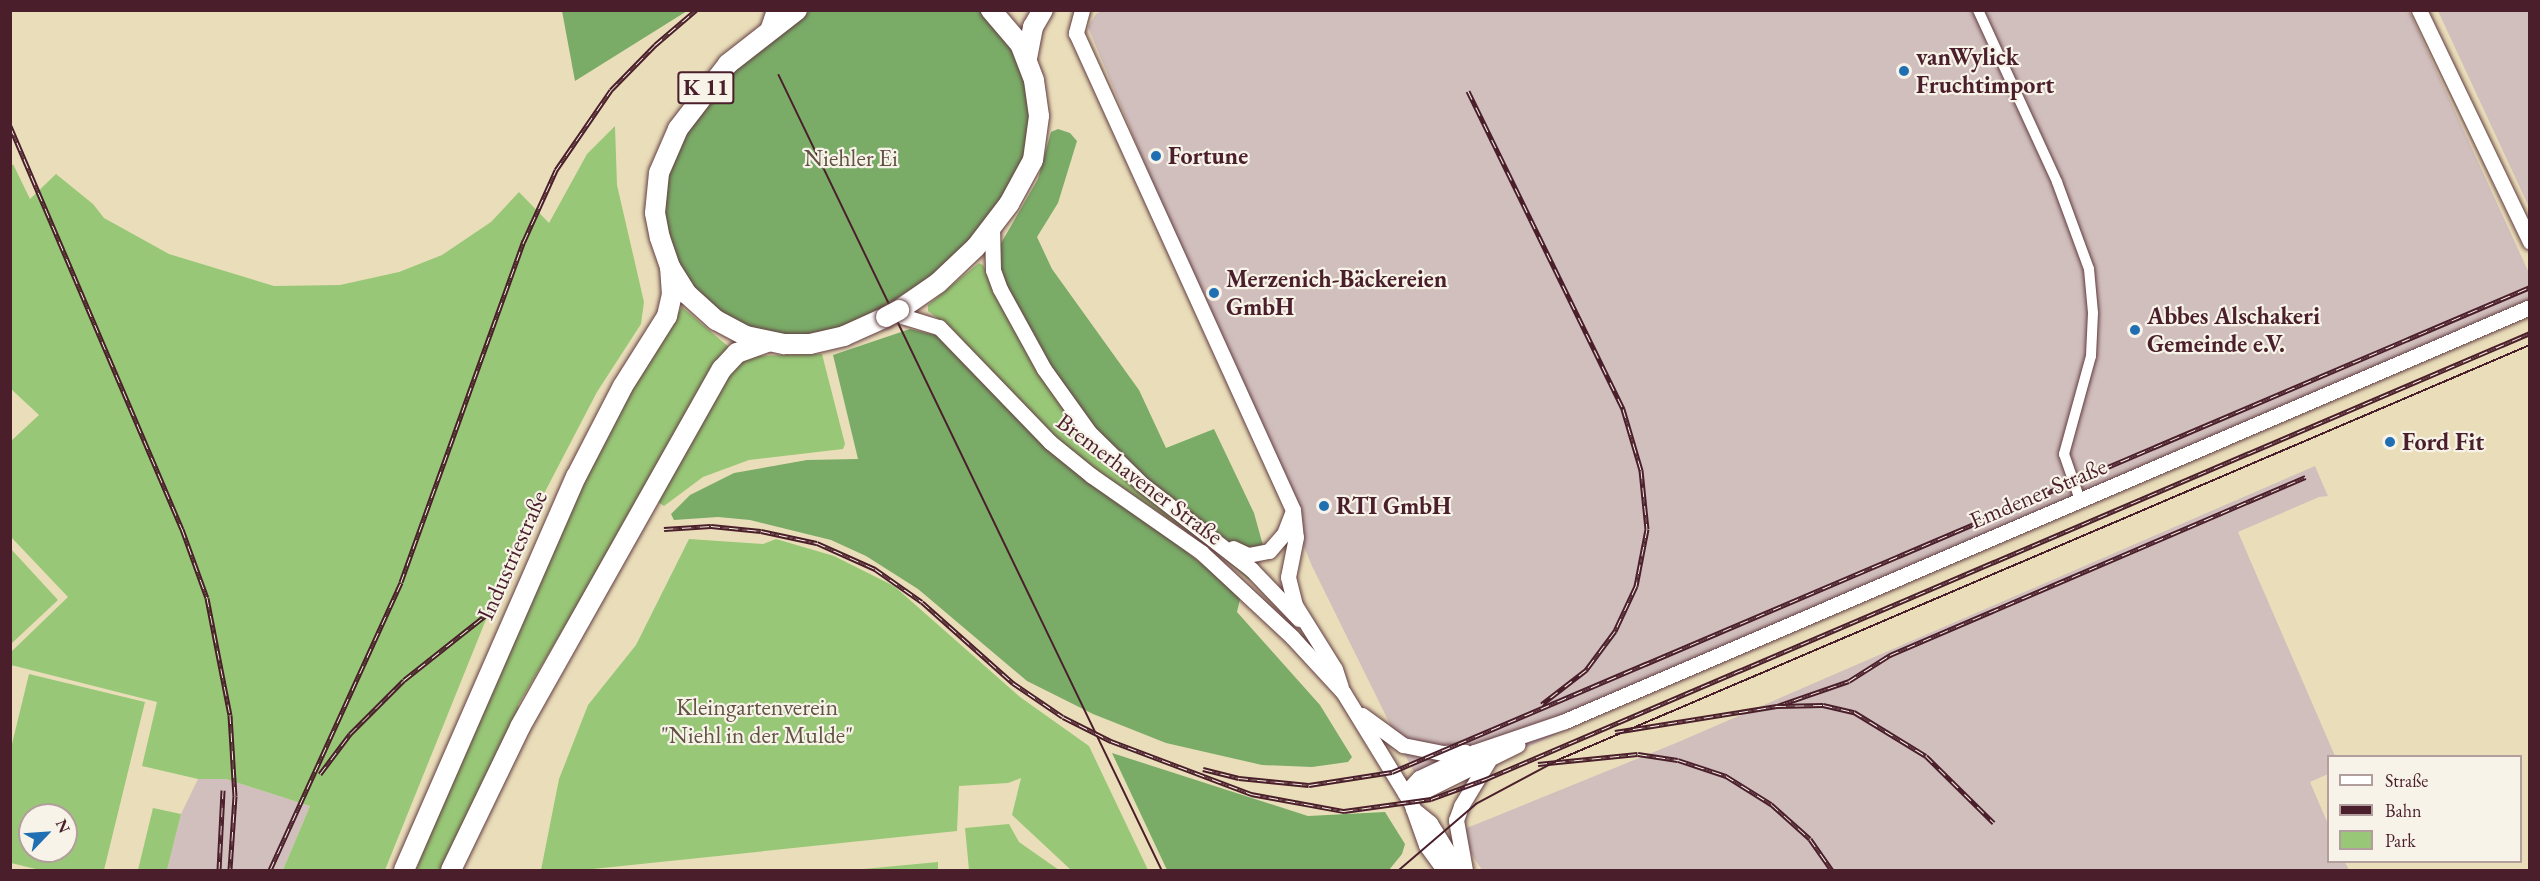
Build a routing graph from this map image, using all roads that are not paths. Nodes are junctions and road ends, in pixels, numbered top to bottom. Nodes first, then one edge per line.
1 (774, 10) edge
2 (796, 10) edge
3 (991, 10) edge
4 (1043, 10) edge
5 (1082, 10) edge
6 (1978, 10) edge
7 (2419, 10) edge
8 (767, 30) junction
9 (1027, 58) junction
10 (992, 228) junction
11 (2529, 242) edge
12 (664, 252) junction
13 (2525, 313) edge
14 (896, 315) junction
15 (767, 342) junction
16 (2080, 500) junction
17 (1293, 510) junction
18 (1218, 541) junction
19 (1288, 577) junction
20 (1244, 588) junction
21 (1273, 591) junction
22 (1309, 629) junction
23 (1347, 698) junction
24 (1565, 721) junction
25 (1474, 752) junction
26 (1488, 760) junction
27 (1405, 793) junction
28 (1413, 809) junction
29 (404, 870) edge
30 (451, 870) edge
31 (1444, 870) edge
32 (1459, 870) edge
33 (1465, 870) edge

1 - 8 street
2 - 8 highway, K 11
3 - 9 highway, K 11
4 - 9 highway
5 - 17 street, Bremerhavener Straße
6 - 16 street
7 - 11 street
8 - 12 highway, K 11
9 - 10 highway, K 11
10 - 14 highway, K 11
10 - 18 street, Bremerhavener Straße
12 - 15 highway, K 11
12 - 29 highway, Industriestraße
13 - 16 street, Emdener Straße
14 - 15 highway, K 11
14 - 20 street, Bremerhavener Straße
15 - 30 highway
16 - 24 street, Emdener Straße
17 - 18 street, Bremerhavener Straße
17 - 19 street, Bremerhavener Straße
18 - 21 street, Bremerhavener Straße
19 - 21 street
19 - 22 street, Bremerhavener Straße
20 - 21 street
20 - 23 street, Bremerhavener Straße
21 - 22 street, Bremerhavener Straße
22 - 23 street, Bremerhavener Straße
23 - 25 street, Emdener Straße
23 - 27 street, Bremerhavener Straße
24 - 25 street, Emdener Straße
24 - 26 street, Emdener Straße
25 - 27 street, Emdener Straße
26 - 27 street, Emdener Straße
26 - 33 street
27 - 28 street, Bremerhavener Straße
28 - 31 street, Bremerhavener Straße
28 - 32 street, Bremerhavener Straße

